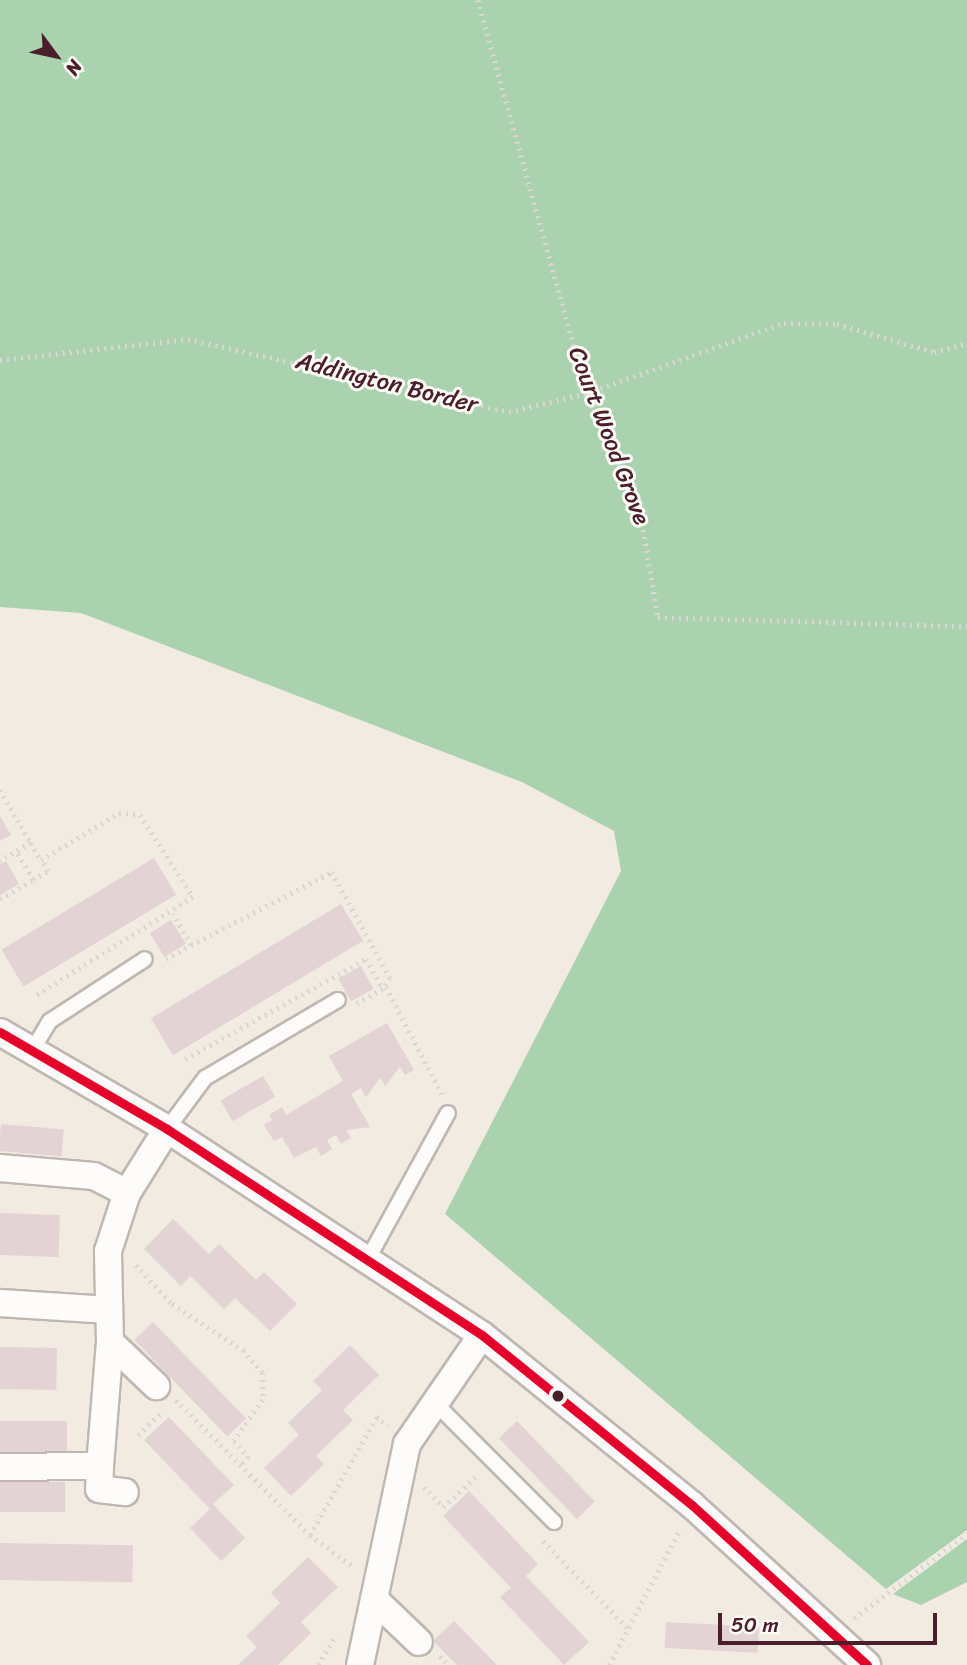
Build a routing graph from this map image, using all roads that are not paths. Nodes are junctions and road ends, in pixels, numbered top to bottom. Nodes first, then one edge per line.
1 (145, 959) dead end
2 (338, 1000) dead end
3 (0, 1032) edge
4 (33, 1049) junction
5 (448, 1112) dead end
6 (167, 1129) junction
7 (0, 1168) edge
8 (127, 1193) junction
9 (369, 1256) junction
10 (0, 1303) edge
11 (107, 1310) junction
12 (482, 1335) junction
13 (110, 1342) junction
14 (156, 1386) dead end
15 (436, 1404) junction
16 (100, 1466) junction
17 (0, 1467) edge
18 (125, 1492) dead end
19 (554, 1522) dead end
20 (375, 1592) junction
21 (419, 1642) dead end
22 (360, 1665) edge
23 (867, 1665) edge

1 - 4 lane
2 - 6 lane
3 - 4 street
4 - 6 street
5 - 9 lane
6 - 8 street
6 - 9 street
7 - 8 street
8 - 11 street
9 - 12 street
10 - 11 street
11 - 13 street
12 - 15 street
12 - 23 street
13 - 14 street
13 - 16 street
15 - 19 lane
15 - 20 street
16 - 17 street
16 - 18 street
20 - 21 street
20 - 22 street

